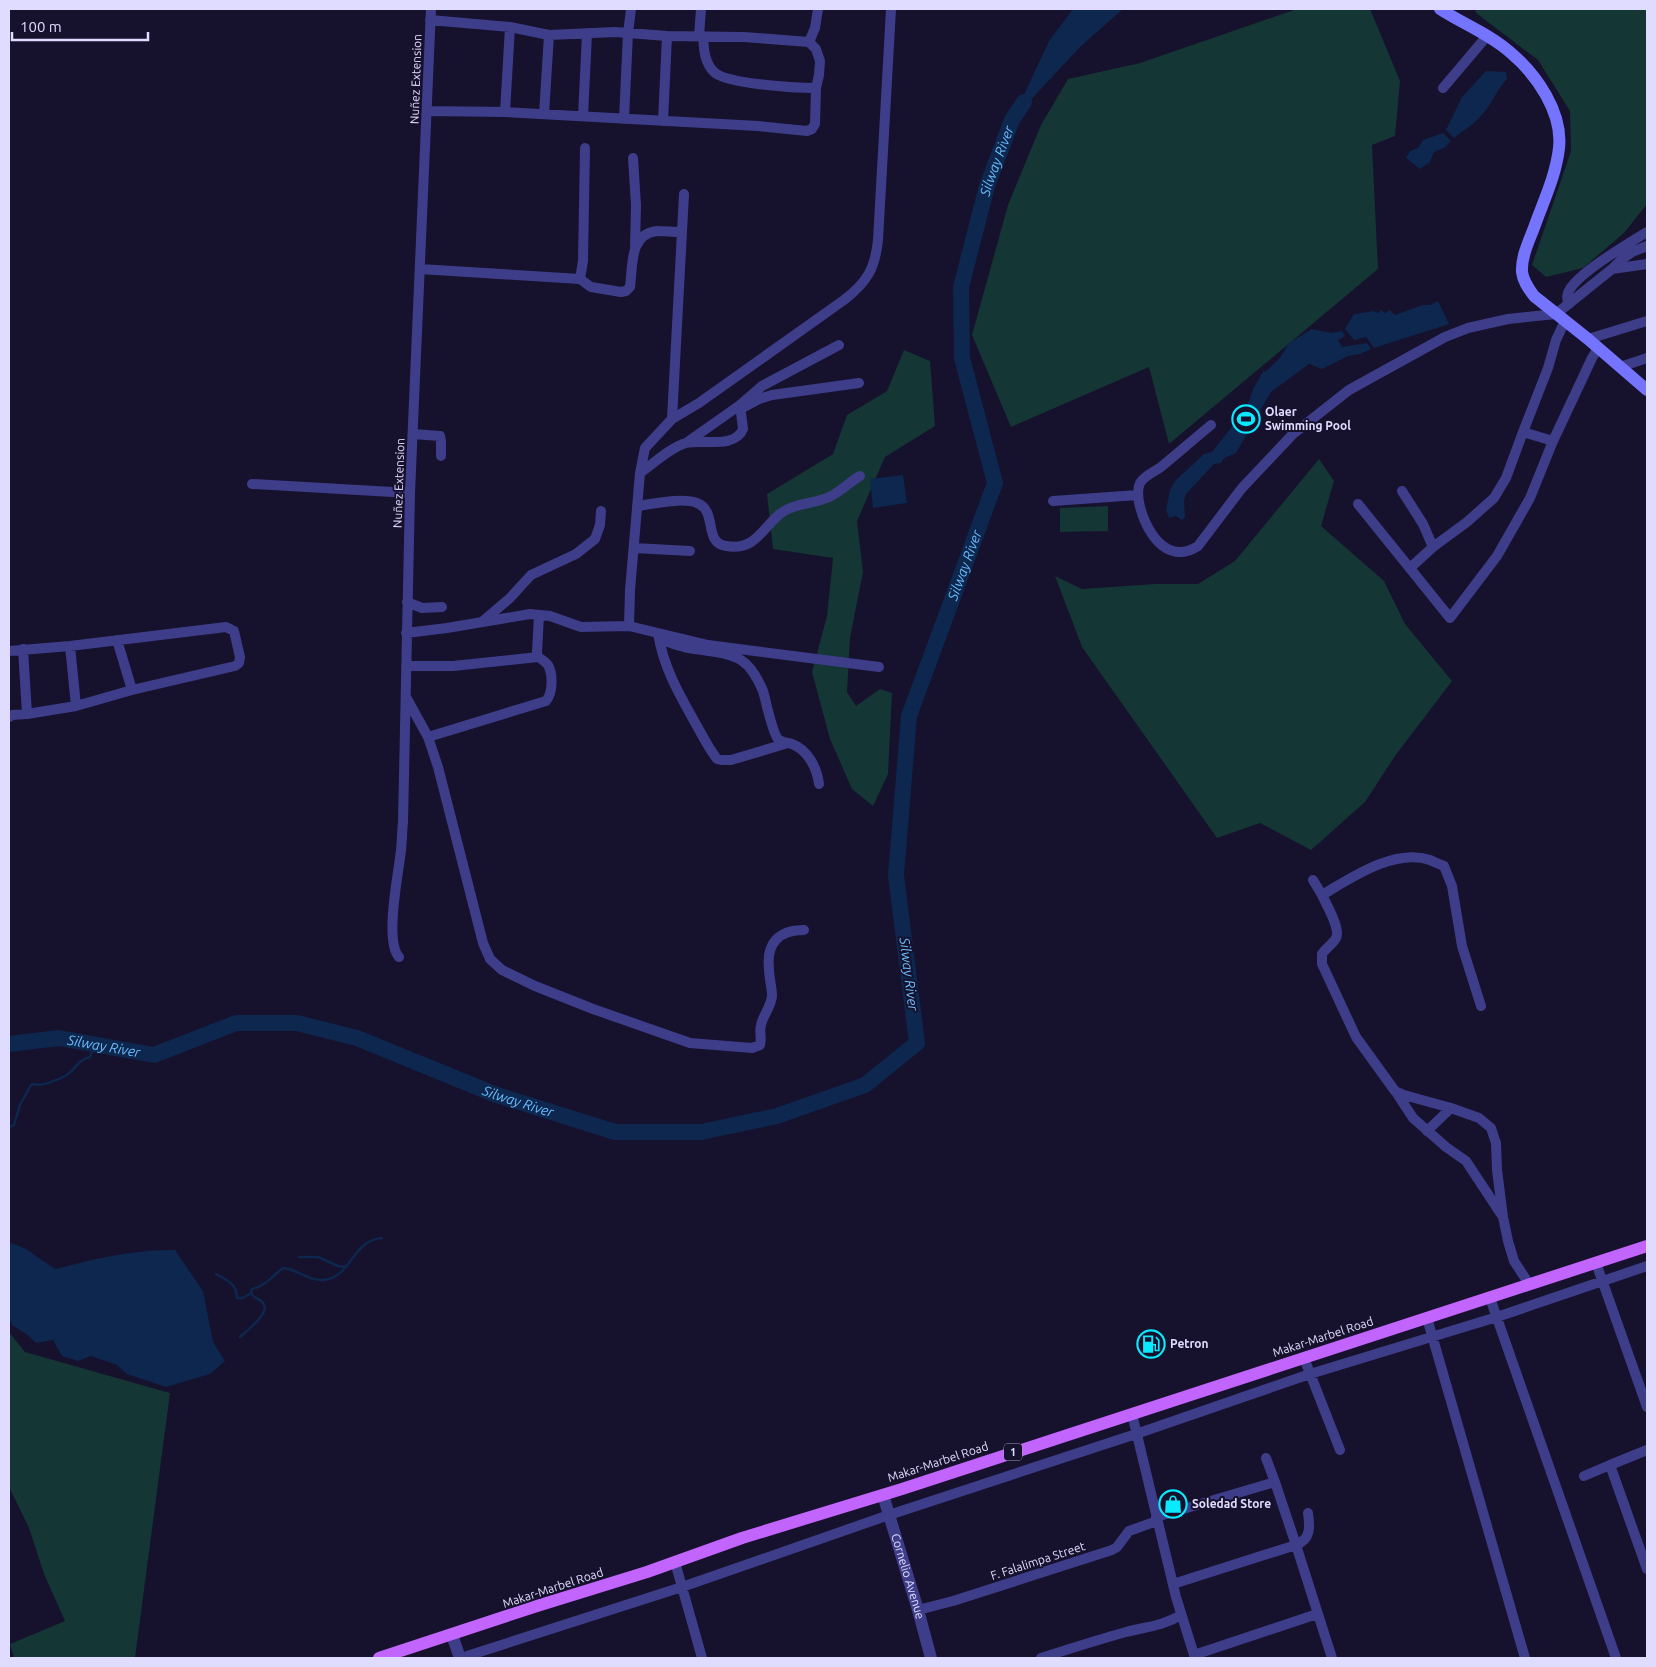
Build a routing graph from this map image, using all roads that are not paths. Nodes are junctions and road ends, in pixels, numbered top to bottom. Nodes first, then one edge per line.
1 (431, 9) edge
2 (631, 9) edge
3 (701, 9) edge
4 (818, 9) edge
5 (891, 9) edge
6 (1440, 9) edge
7 (430, 20) junction
8 (510, 27) junction
9 (628, 32) junction
10 (587, 34) junction
11 (550, 35) junction
12 (666, 36) junction
13 (701, 36) junction
14 (1487, 36) junction
15 (809, 42) junction
16 (816, 88) junction
17 (1442, 88) dead end
18 (427, 111) junction
19 (505, 112) junction
20 (544, 114) junction
21 (583, 116) junction
22 (624, 119) junction
23 (662, 121) junction
24 (585, 148) dead end
25 (633, 158) dead end
26 (684, 194) dead end
27 (681, 232) junction
28 (1647, 232) edge
29 (1647, 246) edge
30 (635, 247) junction
31 (1647, 264) edge
32 (420, 269) junction
33 (1612, 269) junction
34 (580, 280) junction
35 (1569, 304) junction
36 (1561, 318) junction
37 (1647, 321) edge
38 (1588, 338) junction
39 (839, 345) dead end
40 (1598, 348) junction
41 (1647, 358) edge
42 (1620, 367) junction
43 (859, 383) dead end
44 (1647, 390) edge
45 (740, 406) junction
46 (672, 419) junction
47 (1211, 425) dead end
48 (1522, 432) junction
49 (413, 434) junction
50 (1553, 440) junction
51 (686, 443) junction
52 (441, 456) dead end
53 (640, 473) junction
54 (860, 476) dead end
55 (252, 484) dead end
56 (1402, 491) dead end
57 (410, 493) junction
58 (1138, 495) junction
59 (1053, 501) dead end
60 (1358, 504) dead end
61 (637, 506) junction
62 (601, 511) dead end
63 (1433, 547) junction
64 (634, 548) junction
65 (690, 551) dead end
66 (1410, 568) junction
67 (407, 602) junction
68 (442, 607) dead end
69 (539, 615) junction
70 (482, 622) junction
71 (628, 626) junction
72 (406, 633) junction
73 (658, 635) junction
74 (118, 640) junction
75 (70, 646) junction
76 (23, 650) junction
77 (9, 651) edge
78 (538, 656) junction
79 (406, 666) junction
80 (879, 668) dead end
81 (132, 690) junction
82 (405, 695) junction
83 (76, 706) junction
84 (28, 714) junction
85 (10, 715) edge
86 (428, 737) junction
87 (788, 743) junction
88 (818, 784) dead end
89 (1313, 880) dead end
90 (1322, 895) junction
91 (804, 930) dead end
92 (398, 957) dead end
93 (1480, 1006) dead end
94 (1395, 1091) junction
95 (1450, 1108) junction
96 (1427, 1131) junction
97 (1503, 1217) junction
98 (1647, 1246) edge
99 (1596, 1263) junction
100 (1647, 1266) edge
101 (1603, 1282) junction
102 (1529, 1284) junction
103 (1490, 1298) junction
104 (1497, 1317) junction
105 (1427, 1318) junction
106 (1432, 1336) junction
107 (1304, 1358) junction
108 (1310, 1374) junction
109 (1647, 1407) edge
110 (1132, 1414) junction
111 (1136, 1434) junction
112 (1340, 1450) dead end
113 (1647, 1450) edge
114 (1266, 1458) dead end
115 (1610, 1465) junction
116 (1584, 1476) dead end
117 (1275, 1482) junction
118 (883, 1495) junction
119 (1308, 1513) dead end
120 (889, 1515) junction
121 (1157, 1519) junction
122 (1296, 1545) junction
123 (675, 1562) junction
124 (1647, 1570) edge
125 (1173, 1584) junction
126 (682, 1587) junction
127 (918, 1610) junction
128 (1317, 1614) junction
129 (1181, 1615) junction
130 (452, 1635) junction
131 (464, 1657) edge
132 (1194, 1657) edge
133 (379, 1658) edge
134 (702, 1658) edge
135 (931, 1658) edge
136 (1041, 1658) edge
137 (1332, 1658) edge
138 (1525, 1658) edge
139 (1616, 1658) edge

1 - 7 street, Nuñez Extension
2 - 9 street
3 - 13 street
4 - 15 street
5 - 46 street
6 - 14 main road
7 - 8 street
7 - 18 street, Nuñez Extension
8 - 11 street
8 - 19 street
9 - 10 street
9 - 12 street
9 - 22 street
10 - 11 street
10 - 21 street
11 - 20 street
12 - 13 street
12 - 23 street
13 - 15 street
13 - 16 street
14 - 17 street
14 - 36 main road
15 - 16 street
16 - 23 street
18 - 19 street
18 - 32 street, Nuñez Extension
19 - 20 street
20 - 21 street
21 - 22 street
22 - 23 street
24 - 34 street
25 - 30 street
26 - 27 street
27 - 30 street
27 - 46 street
28 - 35 street
29 - 33 street
30 - 34 street
31 - 33 street
32 - 34 street
32 - 49 street, Nuñez Extension
33 - 35 street
35 - 36 street
36 - 38 main road
36 - 48 street
36 - 58 street
37 - 38 street
38 - 40 main road
39 - 45 street
40 - 42 main road
40 - 50 street
41 - 42 street
42 - 44 main road
43 - 45 street
45 - 51 street
45 - 51 street
46 - 53 street
47 - 58 street
48 - 50 street
48 - 63 street
49 - 52 street
49 - 57 street, Nuñez Extension
50 - 66 street
51 - 53 street
53 - 61 street
54 - 61 street
55 - 57 street
56 - 63 street
57 - 67 street, Nuñez Extension
58 - 59 street
60 - 66 street
61 - 64 street
62 - 70 street
63 - 66 street
64 - 65 street
64 - 71 street
67 - 68 street
67 - 72 street, Nuñez Extension
69 - 70 street
69 - 71 street
69 - 78 street
70 - 72 street
71 - 73 street
72 - 79 street, Nuñez Extension
73 - 80 street
73 - 87 street
73 - 87 street
74 - 75 street
74 - 81 street
74 - 81 street
75 - 76 street
75 - 83 street
76 - 77 street
76 - 84 street
78 - 79 street
78 - 86 street
79 - 82 street, Nuñez Extension
81 - 83 street
82 - 86 street
82 - 92 street, Nuñez Extension
83 - 84 street
84 - 85 street
86 - 91 street
87 - 88 street
89 - 90 street
90 - 93 street
90 - 94 street
94 - 95 street
94 - 96 street
95 - 96 street
95 - 97 street
96 - 97 street
97 - 102 street
98 - 99 main road, Makar-Marbel Road / 1
99 - 101 street
99 - 102 main road, Makar-Marbel Road / 1
100 - 101 street
101 - 104 street
101 - 109 street
102 - 103 main road, Makar-Marbel Road / 1
103 - 104 street
103 - 105 main road, Makar-Marbel Road / 1
104 - 106 street
104 - 139 street
105 - 106 street
105 - 107 main road, Makar-Marbel Road / 1
106 - 108 street
106 - 138 street
107 - 108 street
107 - 110 main road, Makar-Marbel Road / 1
108 - 111 street
108 - 112 street
110 - 111 street
110 - 118 main road, Makar-Marbel Road / 1
111 - 120 street
111 - 121 street
113 - 115 street
114 - 117 street
115 - 116 street
115 - 124 street
117 - 121 street, F. Falalimpa Street
117 - 122 street
118 - 120 street, Cornelio Avenue
118 - 123 main road, Makar-Marbel Road / 1
119 - 122 street
120 - 126 street
120 - 127 street, Cornelio Avenue
121 - 125 street
121 - 127 street, F. Falalimpa Street
122 - 125 street
122 - 128 street
123 - 126 street
123 - 130 main road, Makar-Marbel Road / 1
125 - 129 street
126 - 131 street
126 - 134 street
127 - 135 street, Cornelio Avenue
128 - 132 street
128 - 137 street
129 - 132 street
129 - 136 street
130 - 131 street
130 - 133 main road, Makar-Marbel Road / 1

